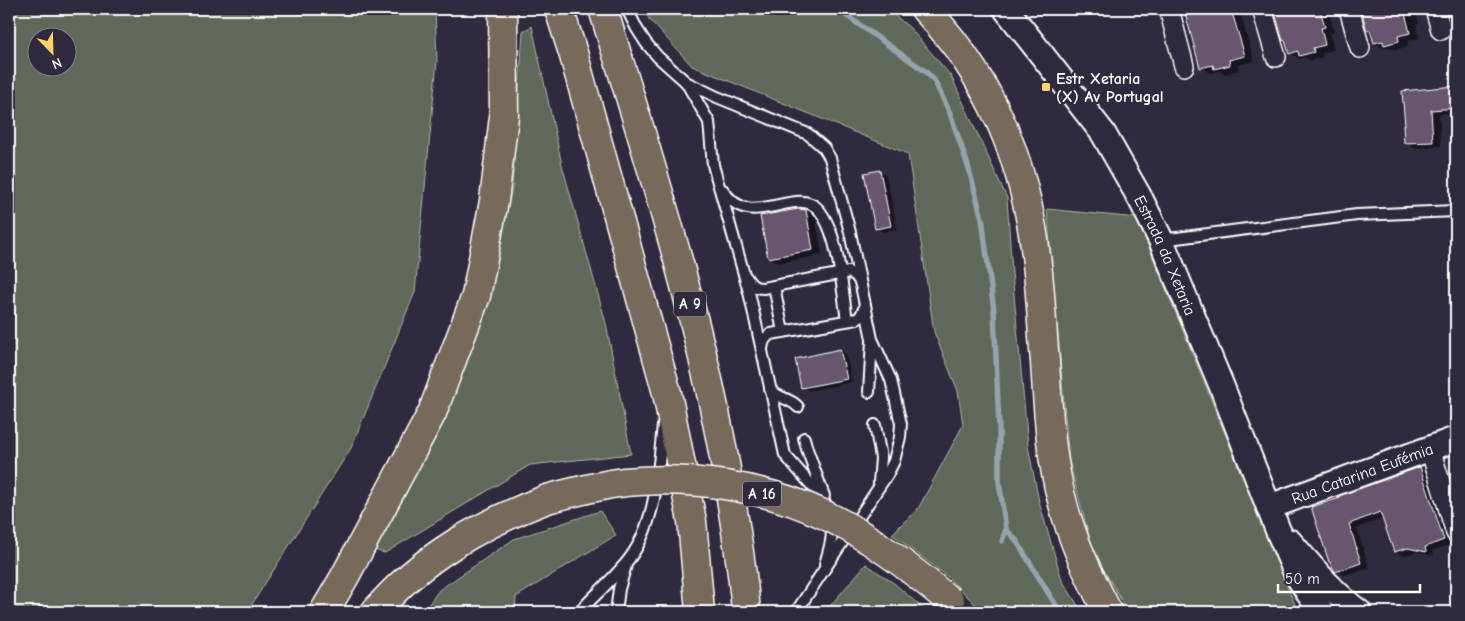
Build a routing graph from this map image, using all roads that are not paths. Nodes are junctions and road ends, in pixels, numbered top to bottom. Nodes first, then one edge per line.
1 (503, 9) edge
2 (559, 9) edge
3 (603, 9) edge
4 (627, 9) edge
5 (925, 9) edge
6 (1006, 9) edge
7 (1169, 9) edge
8 (1262, 9) edge
9 (1349, 9) edge
10 (1436, 9) edge
11 (1441, 30) dead end
12 (1360, 48) dead end
13 (1276, 57) dead end
14 (1184, 66) dead end
15 (686, 82) junction
16 (720, 184) junction
17 (1456, 211) edge
18 (1161, 240) junction
19 (744, 274) junction
20 (840, 274) junction
21 (860, 282) junction
22 (774, 286) junction
23 (865, 306) junction
24 (847, 320) junction
25 (783, 332) junction
26 (872, 339) junction
27 (762, 349) junction
28 (770, 390) junction
29 (667, 392) junction
30 (869, 392) dead end
31 (798, 407) dead end
32 (875, 425) dead end
33 (804, 438) dead end
34 (1456, 440) edge
35 (1430, 449) junction
36 (878, 489) junction
37 (829, 509) junction
38 (1273, 518) junction
39 (1456, 532) edge
40 (627, 562) junction
41 (820, 579) junction
42 (956, 607) edge
43 (324, 612) edge
44 (375, 612) edge
45 (579, 612) edge
46 (616, 612) edge
47 (700, 612) edge
48 (746, 612) edge
49 (796, 612) edge
50 (1108, 612) edge
51 (1320, 612) edge
52 (1359, 612) edge

1 - 43 highway
2 - 29 highway
3 - 48 highway, A 9
4 - 15 lane
5 - 50 highway
6 - 18 street, Estrada da Xetaria
7 - 14 street
8 - 13 street
9 - 12 street
10 - 11 street
15 - 16 lane
15 - 21 lane
16 - 19 lane
16 - 20 lane
17 - 18 lane
18 - 38 street, Estrada da Xetaria
19 - 22 lane
19 - 27 lane
20 - 21 lane
20 - 22 lane
20 - 24 lane
21 - 23 lane
22 - 25 lane
23 - 24 lane
23 - 26 lane
24 - 25 lane
25 - 27 lane
26 - 30 lane
26 - 36 lane
27 - 28 lane
28 - 31 lane
28 - 37 lane
29 - 40 lane
29 - 47 highway
32 - 36 lane
33 - 37 lane
34 - 35 street, Rua Catarina Eufémia
35 - 38 street, Rua Catarina Eufémia
35 - 39 street
36 - 41 lane
37 - 41 lane
38 - 51 street, Estrada da Xetaria
38 - 52 street, Estrada da Xetaria
40 - 45 lane
40 - 46 lane
41 - 49 lane
42 - 44 highway, A 16, bridge

